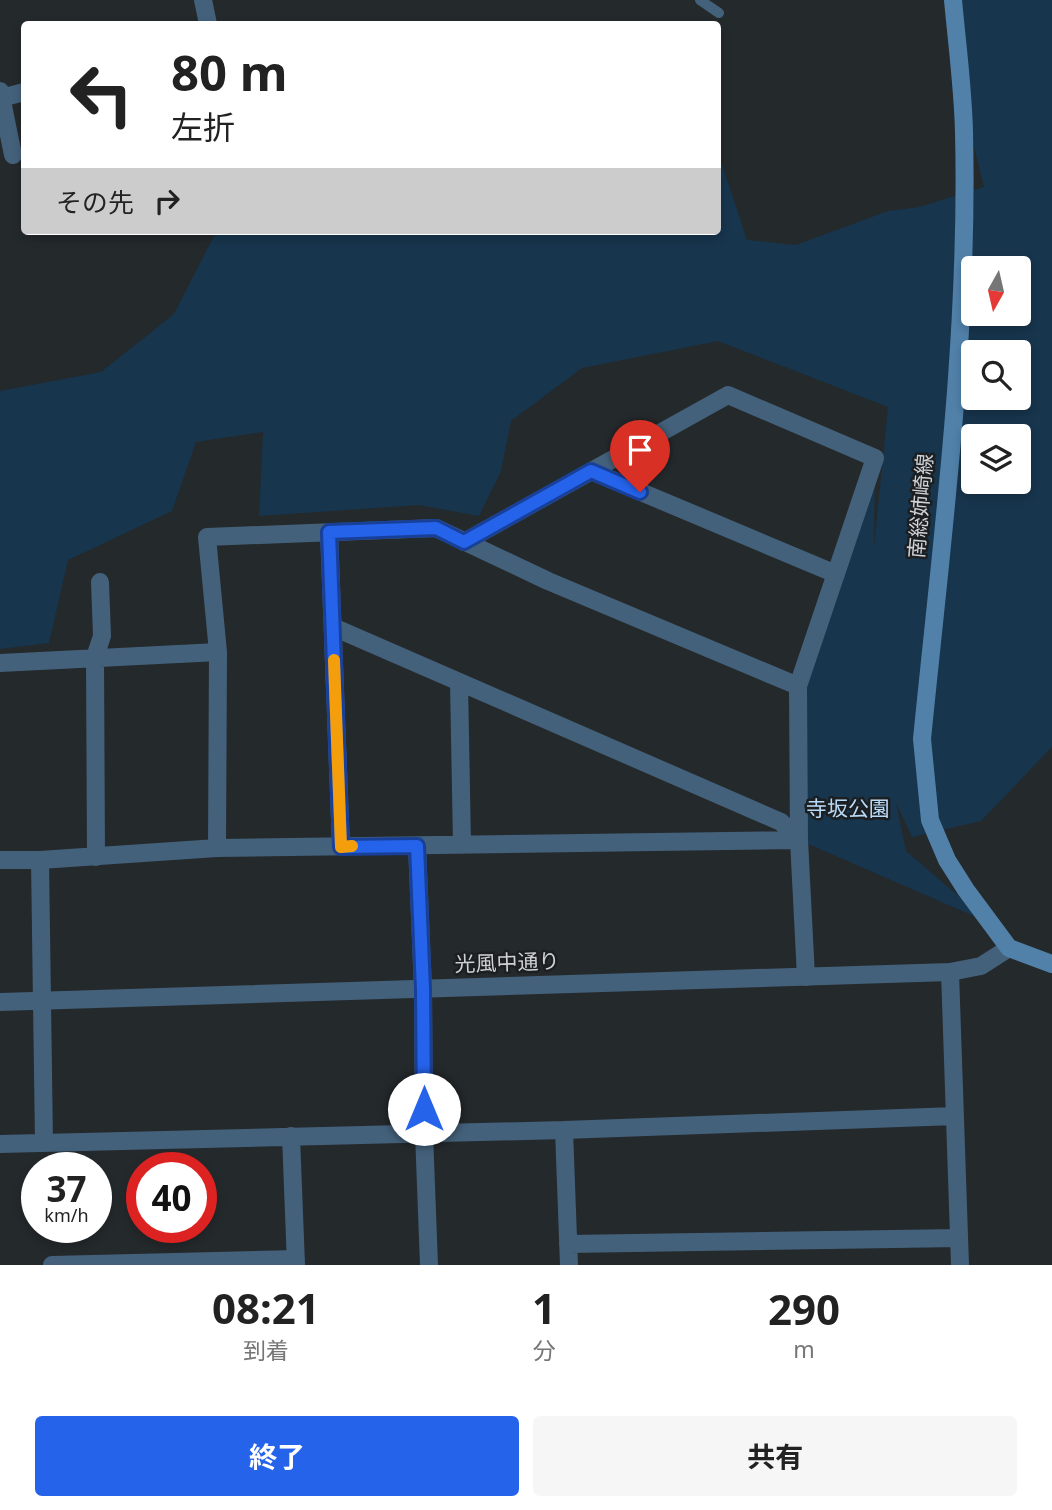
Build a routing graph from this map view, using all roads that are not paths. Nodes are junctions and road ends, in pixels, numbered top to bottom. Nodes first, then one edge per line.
1 (203, 0) edge
2 (700, 0) edge
3 (953, 0) edge
4 (719, 13) dead end
5 (207, 21) edge
6 (21, 92) edge
7 (1, 94) edge
8 (13, 155) dead end
9 (591, 471) junction
10 (329, 532) junction
11 (464, 542) junction
12 (836, 574) junction
13 (100, 582) dead end
14 (333, 627) junction
15 (218, 652) junction
16 (95, 657) junction
17 (0, 663) edge
18 (459, 682) junction
19 (798, 686) junction
20 (799, 840) junction
21 (462, 845) junction
22 (417, 846) junction
23 (341, 847) junction
24 (217, 848) junction
25 (96, 857) junction
26 (0, 860) edge
27 (40, 860) junction
28 (1009, 948) junction
29 (1052, 964) edge
30 (950, 972) junction
31 (806, 977) junction
32 (423, 989) junction
33 (42, 1000) junction
34 (0, 1002) edge
35 (955, 1116) junction
36 (564, 1130) junction
37 (424, 1133) junction
38 (291, 1136) junction
39 (44, 1143) junction
40 (0, 1144) edge
41 (959, 1238) junction
42 (568, 1244) junction
43 (296, 1262) edge
44 (51, 1265) edge
45 (429, 1265) edge
46 (569, 1265) edge
47 (960, 1265) edge

1 - 5 street
2 - 4 lane
3 - 28 main road, 南総姉崎線
6 - 7 street
7 - 8 street
9 - 11 street
9 - 12 street
9 - 12 street
10 - 11 street
10 - 14 street
10 - 15 street
11 - 19 street
12 - 19 street
13 - 16 street
14 - 18 street
14 - 23 street
15 - 16 street
15 - 24 street
16 - 17 street
16 - 25 street
18 - 20 street
18 - 21 street
19 - 20 street
20 - 21 street
20 - 31 street
21 - 22 street
22 - 23 street
22 - 32 street
23 - 24 street
24 - 25 street
25 - 27 street
26 - 27 street
27 - 33 street
28 - 29 main road
28 - 30 street, 光風中通り
30 - 31 street, 光風中通り
30 - 35 street
31 - 32 street, 光風中通り
32 - 33 street, 光風中通り
32 - 37 street
33 - 34 street, 光風中通り
33 - 39 street
35 - 36 street
35 - 41 street
36 - 37 street
36 - 42 street
37 - 38 street
37 - 45 street
38 - 39 street
38 - 43 street
39 - 40 street
41 - 42 street
41 - 47 street
42 - 46 street
43 - 44 street

